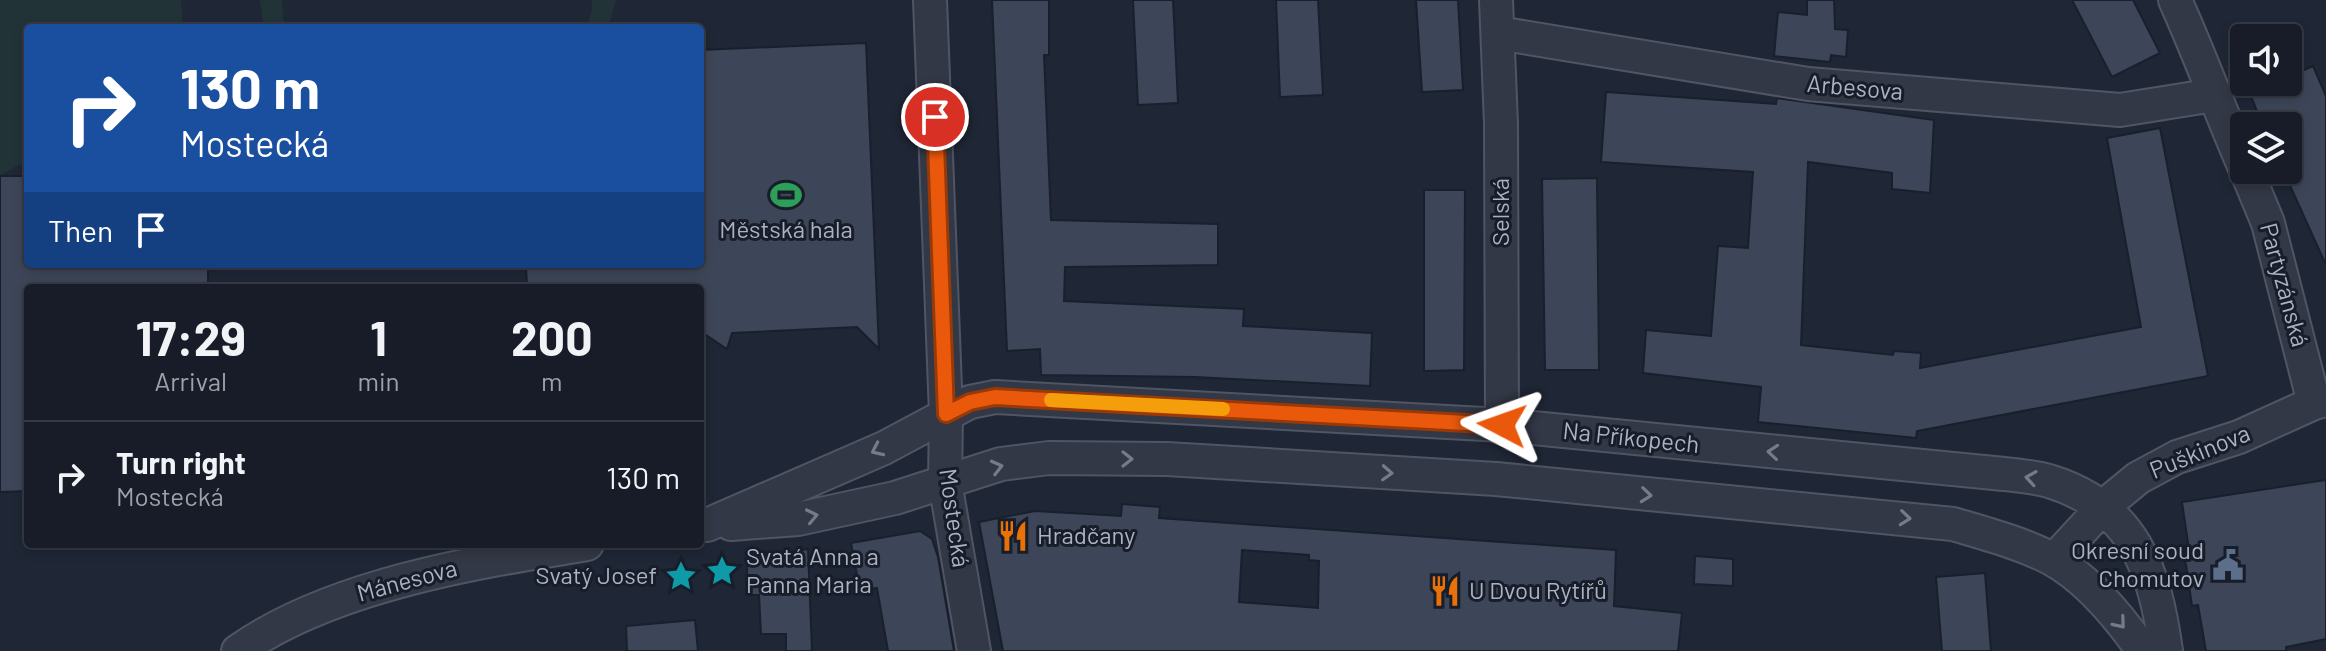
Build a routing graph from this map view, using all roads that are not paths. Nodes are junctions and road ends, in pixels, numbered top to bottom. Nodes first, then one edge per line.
1 (930, 0) edge
2 (1496, 0) edge
3 (2175, 0) edge
4 (1498, 33) junction
5 (2214, 95) junction
6 (2230, 133) edge
7 (2252, 184) edge
8 (2320, 401) edge
9 (946, 414) junction
10 (1502, 425) junction
11 (945, 482) junction
12 (2104, 506) junction
13 (704, 526) edge
14 (704, 526) edge
15 (562, 548) edge
16 (2054, 560) junction
17 (238, 651) edge
18 (974, 651) edge
19 (2143, 651) edge
20 (2166, 651) edge

1 - 9 street, Mostecká
2 - 4 street, Selská
3 - 5 street, Partyzánská
4 - 5 street, Arbesova
4 - 10 street, Selská
5 - 6 street, Partyzánská
7 - 8 street, Partyzánská
8 - 12 street, Puškinova
9 - 10 street, Na Příkopech
9 - 11 street, Mostecká
9 -> 13 street
12 -> 10 street, Na Příkopech
14 -> 11 street
11 -> 16 street
11 - 18 street, Mostecká
12 - 16 street, Puškinova
12 - 20 street, Na Příkopech
15 - 17 street, Mánesova
16 -> 19 street

